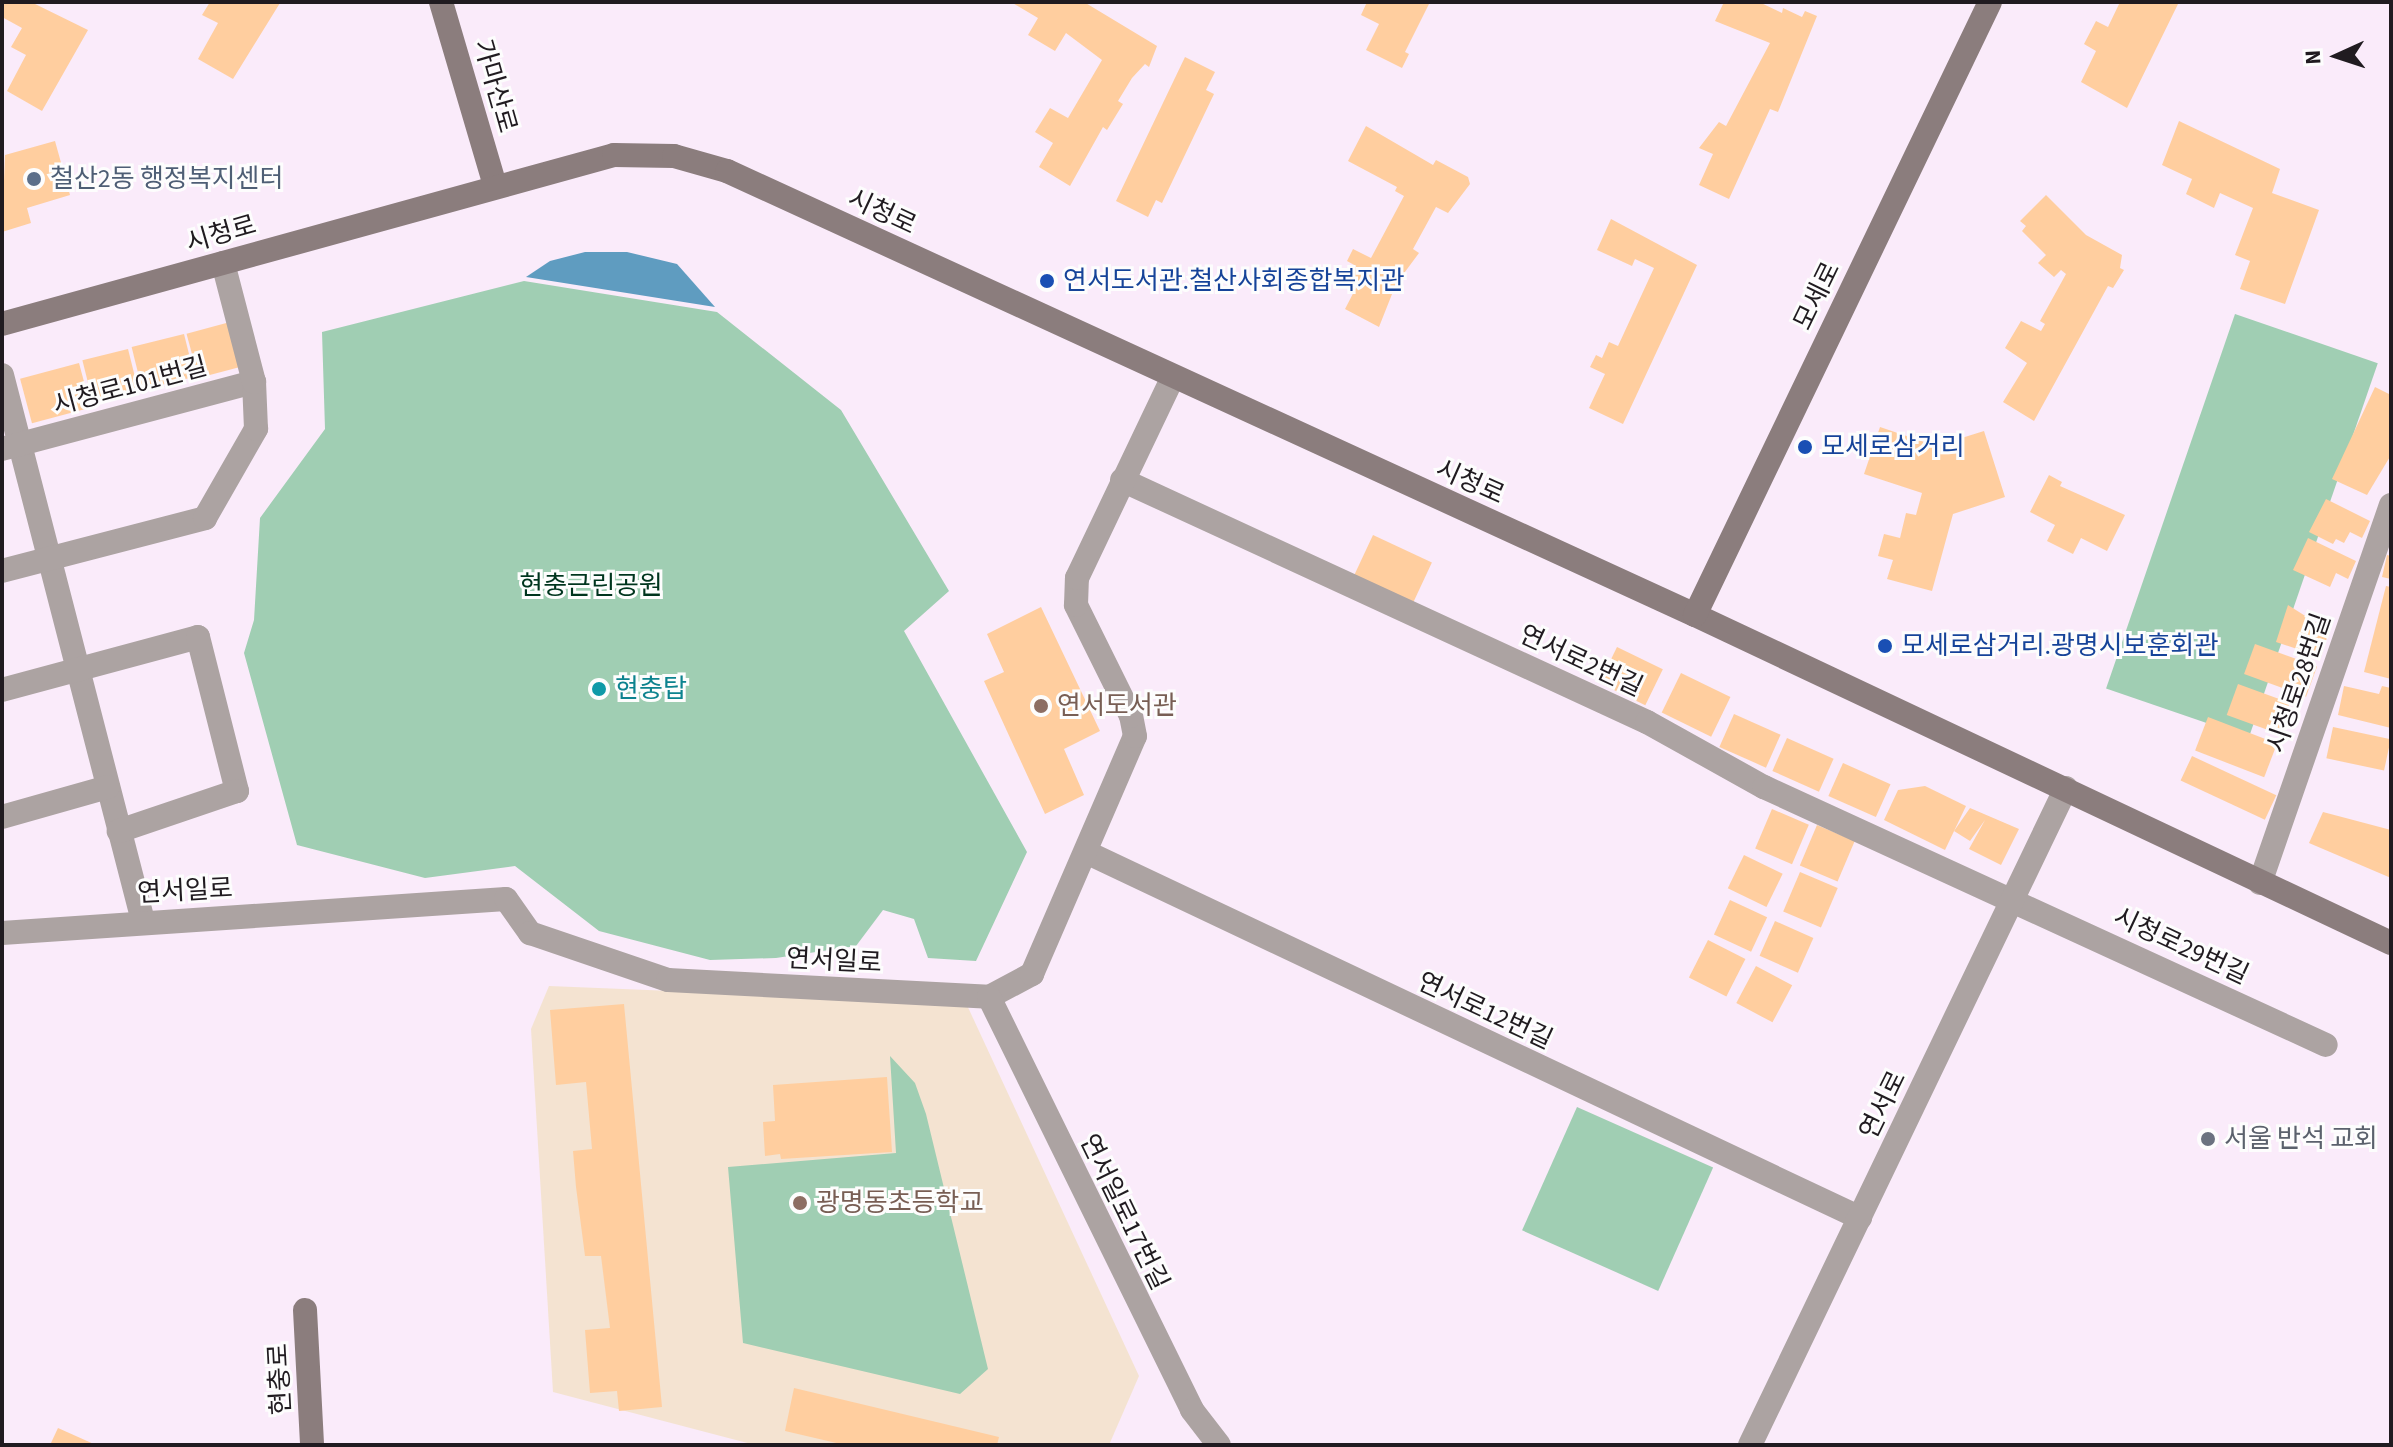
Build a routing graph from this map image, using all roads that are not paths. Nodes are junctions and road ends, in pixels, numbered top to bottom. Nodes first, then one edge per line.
1 (441, 2) edge
2 (1990, 2) edge
3 (495, 186) junction
4 (223, 263) junction
5 (2, 324) edge
6 (2, 375) edge
7 (1173, 377) junction
8 (254, 382) junction
9 (11, 447) edge
10 (1122, 480) junction
11 (2391, 505) edge
12 (49, 558) junction
13 (2, 571) edge
14 (1695, 615) junction
15 (78, 669) junction
16 (2, 690) edge
17 (108, 787) junction
18 (2066, 788) junction
19 (2, 817) edge
20 (119, 831) junction
21 (1088, 853) junction
22 (2260, 883) junction
23 (2013, 897) junction
24 (143, 921) junction
25 (2, 933) edge
26 (2391, 943) edge
27 (989, 997) junction
28 (2326, 1045) dead end
29 (1860, 1218) junction
30 (305, 1310) dead end
31 (312, 1445) edge
32 (1219, 1445) edge
33 (1750, 1445) edge

1 - 3 main road, 가마산로
2 - 14 main road, 모세로
3 - 4 main road, 시청로
3 - 7 main road, 시청로
4 - 5 main road, 시청로
4 - 8 street
6 - 9 street
7 - 10 street
7 - 14 main road, 시청로
8 - 9 street, 시청로101번길
8 - 12 street
9 - 12 street
10 - 21 street
10 - 23 street, 연서로2번길
11 - 22 street, 시청로28번길
12 - 13 street
12 - 15 street
14 - 18 main road, 시청로
15 - 16 street
15 - 17 street
15 - 20 street
17 - 19 street
17 - 20 street
18 - 22 main road, 시청로
18 - 23 street, 연서로
20 - 24 street
21 - 27 street
21 - 29 street, 연서로12번길
22 - 26 main road, 시청로
23 - 28 street, 시청로29번길
23 - 29 street, 연서로
24 - 25 street, 연서일로
24 - 27 street, 연서일로
27 - 32 street, 연서일로17번길
29 - 33 street, 연서로
30 - 31 main road, 현충로

